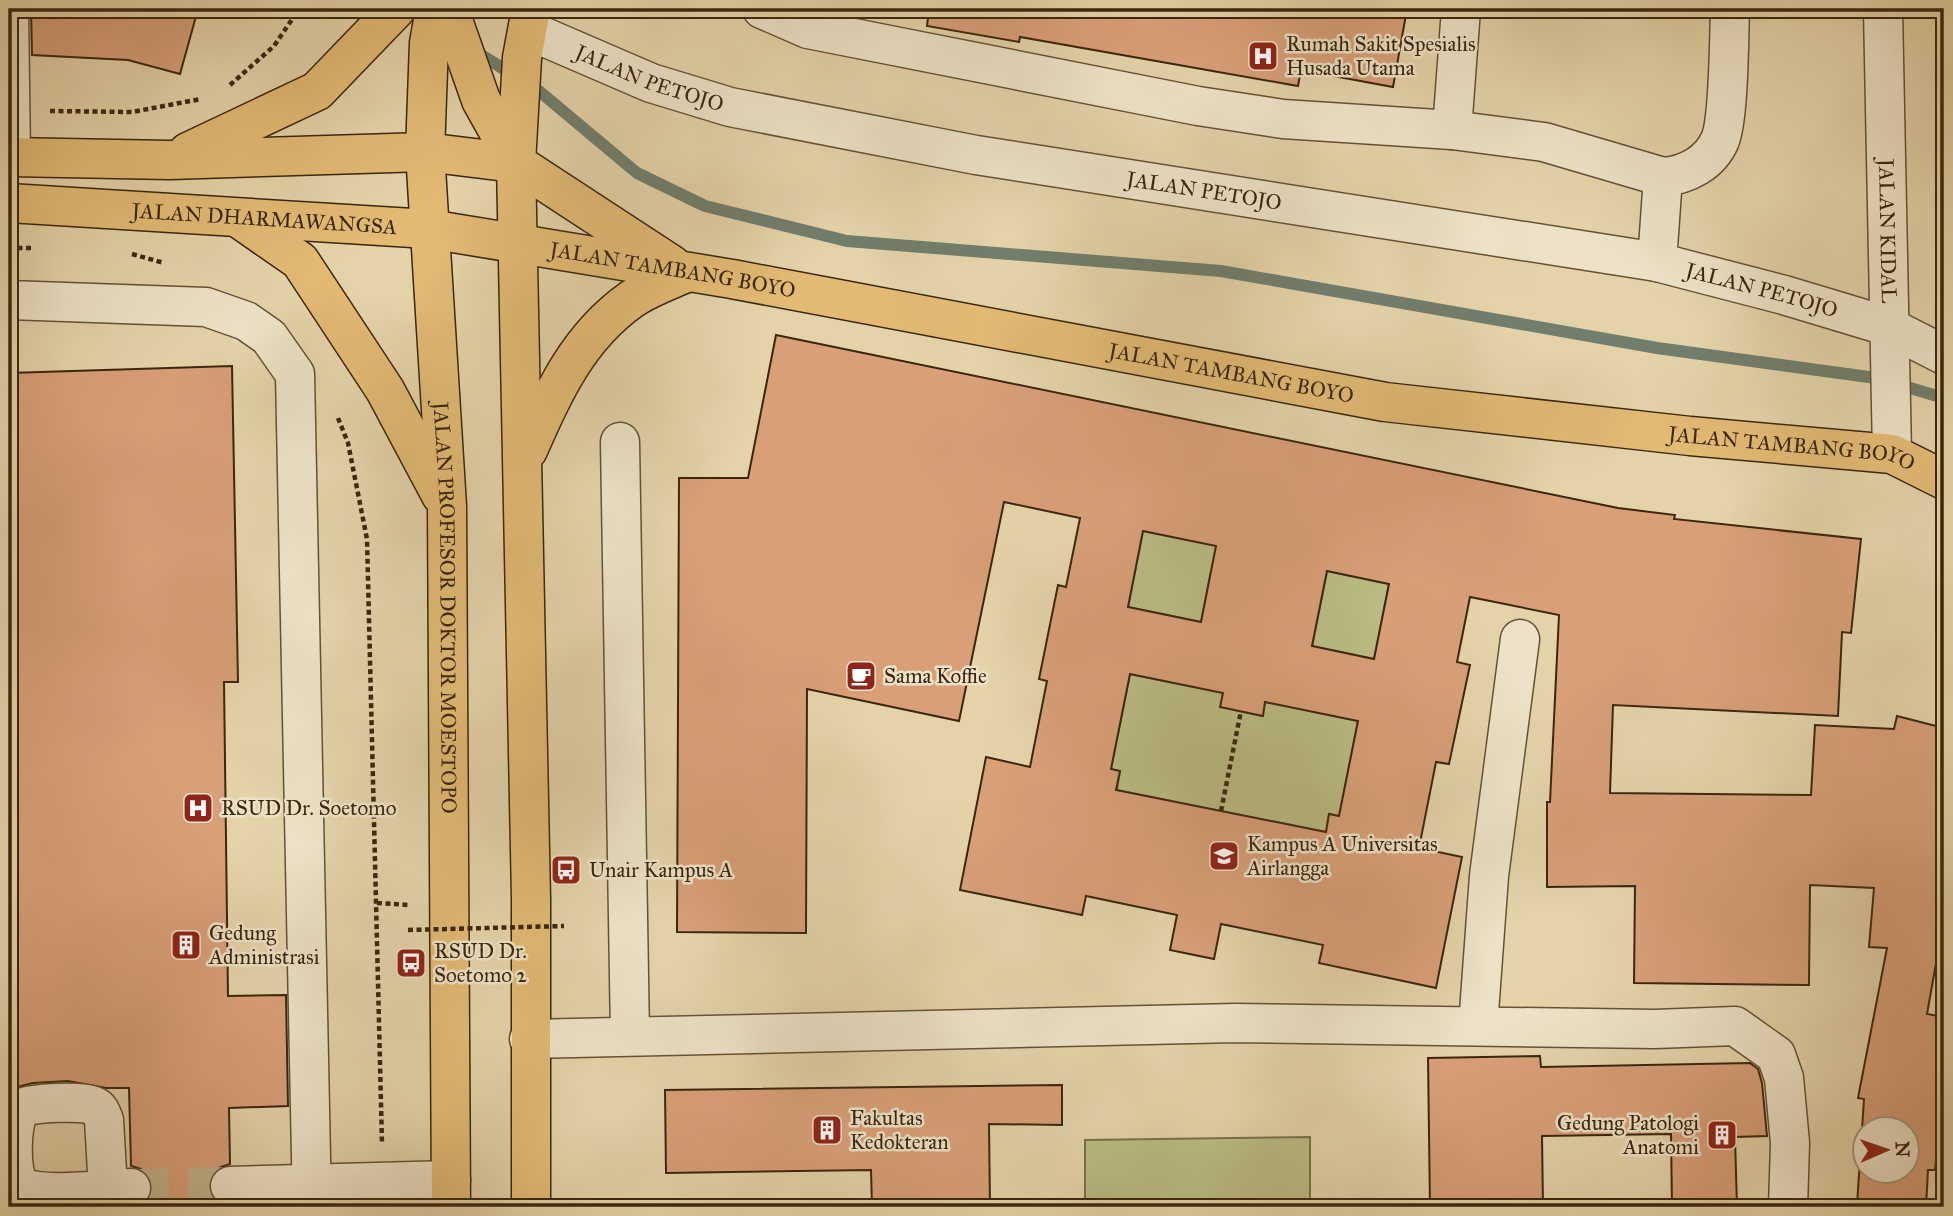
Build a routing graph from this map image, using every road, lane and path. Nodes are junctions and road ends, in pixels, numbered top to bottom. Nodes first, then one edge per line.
1 (9, 9) edge
2 (299, 9) edge
3 (762, 9) edge
4 (1461, 9) edge
5 (1730, 9) edge
6 (1883, 9) edge
7 (391, 16) edge
8 (440, 20) edge
9 (527, 32) edge
10 (226, 88) dead end
11 (205, 98) dead end
12 (10, 111) edge
13 (1452, 130) junction
14 (425, 152) junction
15 (10, 157) edge
16 (170, 160) junction
17 (516, 163) junction
18 (1663, 177) junction
19 (9, 203) edge
20 (240, 219) junction
21 (429, 229) junction
22 (517, 243) junction
23 (1657, 262) junction
24 (686, 273) junction
25 (9, 300) edge
26 (1888, 338) junction
27 (1944, 355) edge
28 (338, 417) dead end
29 (1891, 436) junction
30 (620, 442) dead end
31 (523, 459) junction
32 (1944, 480) edge
33 (447, 506) junction
34 (1520, 639) dead end
35 (1241, 711) dead end
36 (1221, 811) dead end
37 (377, 904) junction
38 (564, 926) dead end
39 (1478, 1026) junction
40 (631, 1035) junction
41 (529, 1039) junction
42 (383, 1180) junction
43 (230, 1186) tunnel mouth
44 (451, 1194) edge
45 (312, 1196) edge
46 (531, 1207) edge
47 (1788, 1207) edge

1 - 12 street
2 - 10 path
3 - 13 street
4 - 13 street
5 - 18 street
6 - 26 street, JALAN KIDAL
7 - 16 main road
8 - 14 main road, JALAN PROFESOR DOKTOR MOESTOPO
8 - 17 main road
9 - 17 main road
9 - 23 street, JALAN PETOJO
11 - 12 path
12 - 15 street
13 - 18 street
14 - 16 main road
14 - 17 main road
14 - 21 main road, JALAN PROFESOR DOKTOR MOESTOPO
15 - 16 main road
17 - 22 main road
17 - 24 main road
18 - 23 street
19 - 20 main road, JALAN DHARMAWANGSA
20 - 21 main road, JALAN DHARMAWANGSA
20 - 33 main road
21 - 22 main road, JALAN DHARMAWANGSA
21 - 33 main road, JALAN PROFESOR DOKTOR MOESTOPO
22 - 24 main road, JALAN TAMBANG BOYO
22 - 31 main road
23 - 26 street, JALAN PETOJO
24 - 29 main road, JALAN TAMBANG BOYO
24 - 31 main road
25 - 45 street
26 - 27 street, JALAN PETOJO
26 - 29 street, JALAN KIDAL
28 - 37 path
29 - 32 main road, JALAN TAMBANG BOYO
30 - 40 street
31 - 41 main road
33 - 44 main road, JALAN PROFESOR DOKTOR MOESTOPO
34 - 39 street
35 - 36 path
37 - 38 path, bridge
37 - 42 path
39 - 40 street
39 - 47 street
40 - 41 street
41 - 46 main road
42 - 44 street
42 - 45 street
43 - 45 street

